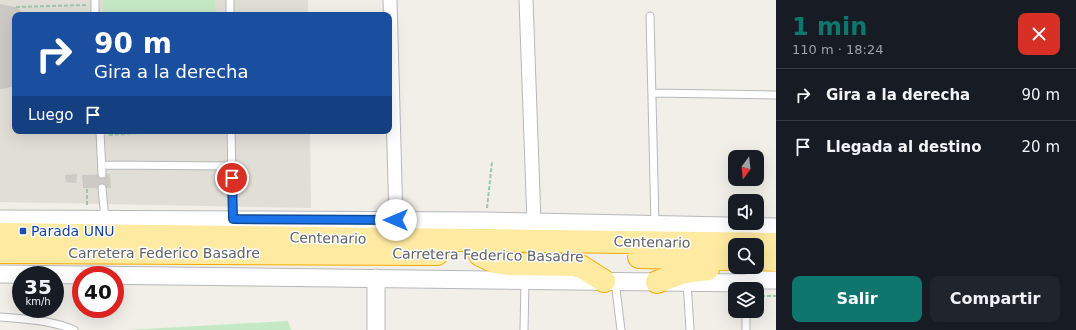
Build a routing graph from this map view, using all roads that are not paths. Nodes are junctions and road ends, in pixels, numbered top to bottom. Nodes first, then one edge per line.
1 (230, 0) edge
2 (390, 0) edge
3 (526, 0) edge
4 (230, 12) edge
5 (390, 12) edge
6 (650, 16) dead end
7 (392, 73) edge
8 (653, 93) junction
9 (776, 95) edge
10 (100, 134) edge
11 (231, 134) edge
12 (102, 165) junction
13 (231, 166) junction
14 (102, 174) dead end
15 (102, 188) dead end
16 (0, 219) edge
17 (106, 219) junction
18 (233, 219) junction
19 (175, 220) junction
20 (396, 220) junction
21 (534, 222) junction
22 (655, 224) junction
23 (776, 227) edge
24 (0, 234) edge
25 (220, 236) junction
26 (776, 244) edge
27 (0, 252) edge
28 (480, 255) junction
29 (728, 259) edge
30 (764, 259) edge
31 (776, 260) edge
32 (728, 266) edge
33 (0, 274) edge
34 (376, 278) junction
35 (525, 280) junction
36 (776, 280) edge
37 (610, 281) junction
38 (657, 282) junction
39 (687, 282) junction
40 (755, 282) edge
41 (728, 285) edge
42 (0, 317) edge
43 (746, 318) edge
44 (74, 330) edge
45 (376, 330) edge
46 (524, 330) edge
47 (621, 330) edge
48 (690, 330) edge
49 (746, 330) edge

1 - 4 lane
2 - 5 street
3 - 21 street
6 - 8 lane
7 - 20 street
8 - 9 lane
8 - 22 lane
10 - 12 lane
11 - 13 lane
12 - 13 lane
12 - 14 lane
13 - 18 lane
15 - 17 lane
16 - 17 street
17 - 19 street
18 - 19 street
18 - 20 street
19 - 25 highway
20 - 21 street
21 - 22 street
22 - 23 street
24 - 25 highway, Centenario
25 - 26 highway, Centenario
27 - 28 highway, Carretera Federico Basadre
28 - 29 highway, Carretera Federico Basadre
28 - 37 highway
30 - 31 highway
32 - 38 highway
33 - 34 street
34 - 35 street
34 - 45 street
35 - 37 street
35 - 46 lane
36 - 40 street
37 - 38 street
37 - 47 lane
38 - 39 street
39 - 41 street
39 - 48 lane
42 - 44 lane
43 - 49 lane

